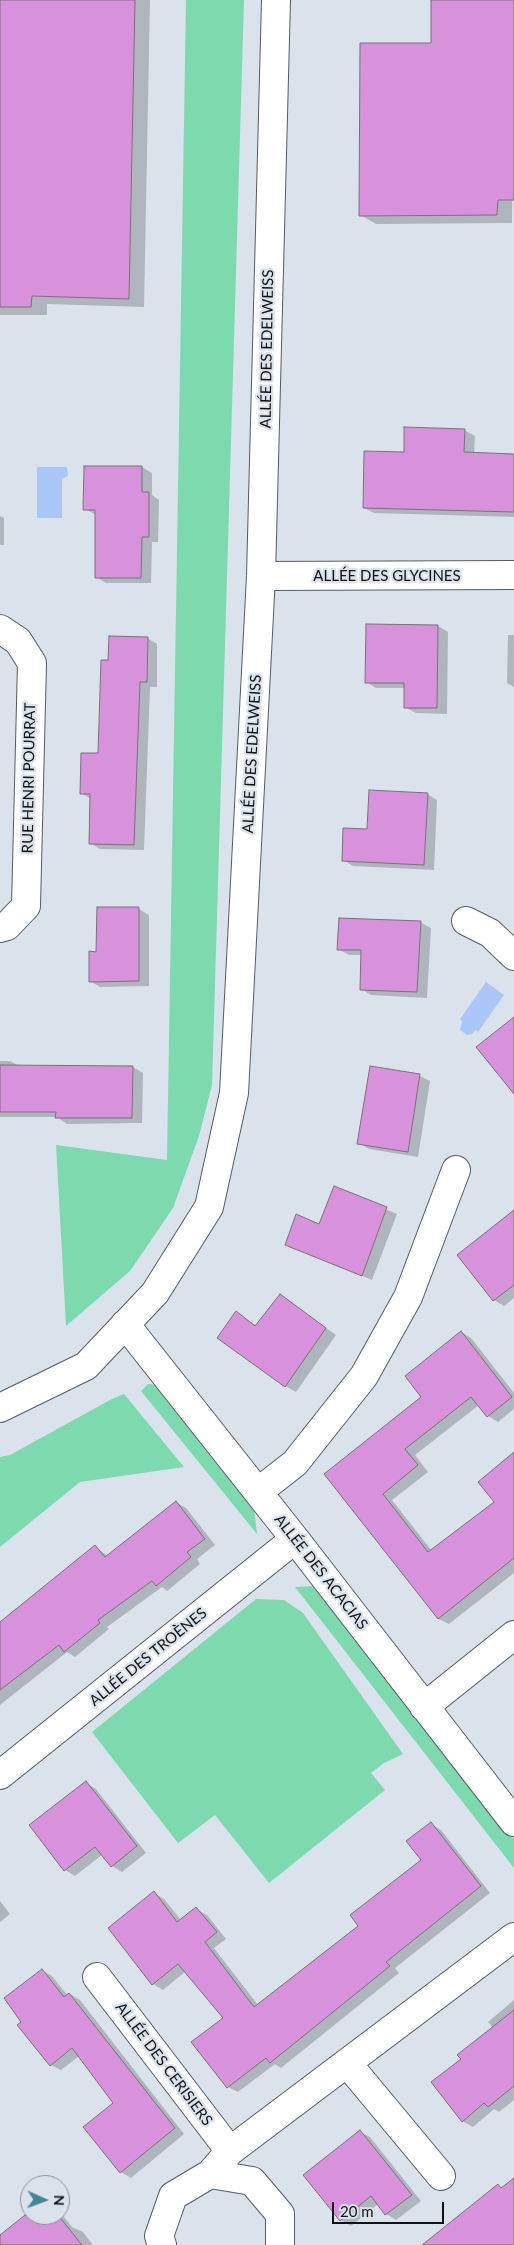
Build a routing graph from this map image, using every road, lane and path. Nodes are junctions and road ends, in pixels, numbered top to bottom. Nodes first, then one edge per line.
1 (276, 0) edge
2 (514, 575) edge
3 (261, 576) junction
4 (0, 630) edge
5 (466, 922) dead end
6 (0, 928) edge
7 (514, 956) edge
8 (456, 1170) dead end
9 (126, 1324) junction
10 (0, 1408) edge
11 (258, 1492) junction
12 (295, 1539) junction
13 (514, 1635) edge
14 (424, 1707) junction
15 (0, 1775) edge
16 (514, 1822) edge
17 (514, 1937) edge
18 (97, 1977) dead end
19 (347, 2063) junction
20 (230, 2151) junction
21 (210, 2174) junction
22 (441, 2176) dead end
23 (162, 2245) edge
24 (280, 2245) edge

1 - 3 street, ALLÉE DES EDELWEISS
2 - 3 street, ALLÉE DES GLYCINES
3 - 9 street, ALLÉE DES EDELWEISS
4 - 6 street, RUE HENRI POURRAT
5 - 7 street
8 - 11 street
9 - 10 street, ALLÉE DES EDELWEISS
9 - 11 street, ALLÉE DES ACACIAS
11 - 12 street, ALLÉE DES ACACIAS
12 - 14 street, ALLÉE DES ACACIAS
12 - 15 street, ALLÉE DES TROÈNES
13 - 14 street
14 - 16 street, ALLÉE DES ACACIAS
17 - 19 street
18 - 20 street, ALLÉE DES CERISIERS
19 - 20 street
19 - 22 street
20 - 21 street
21 - 23 street
21 - 24 street

